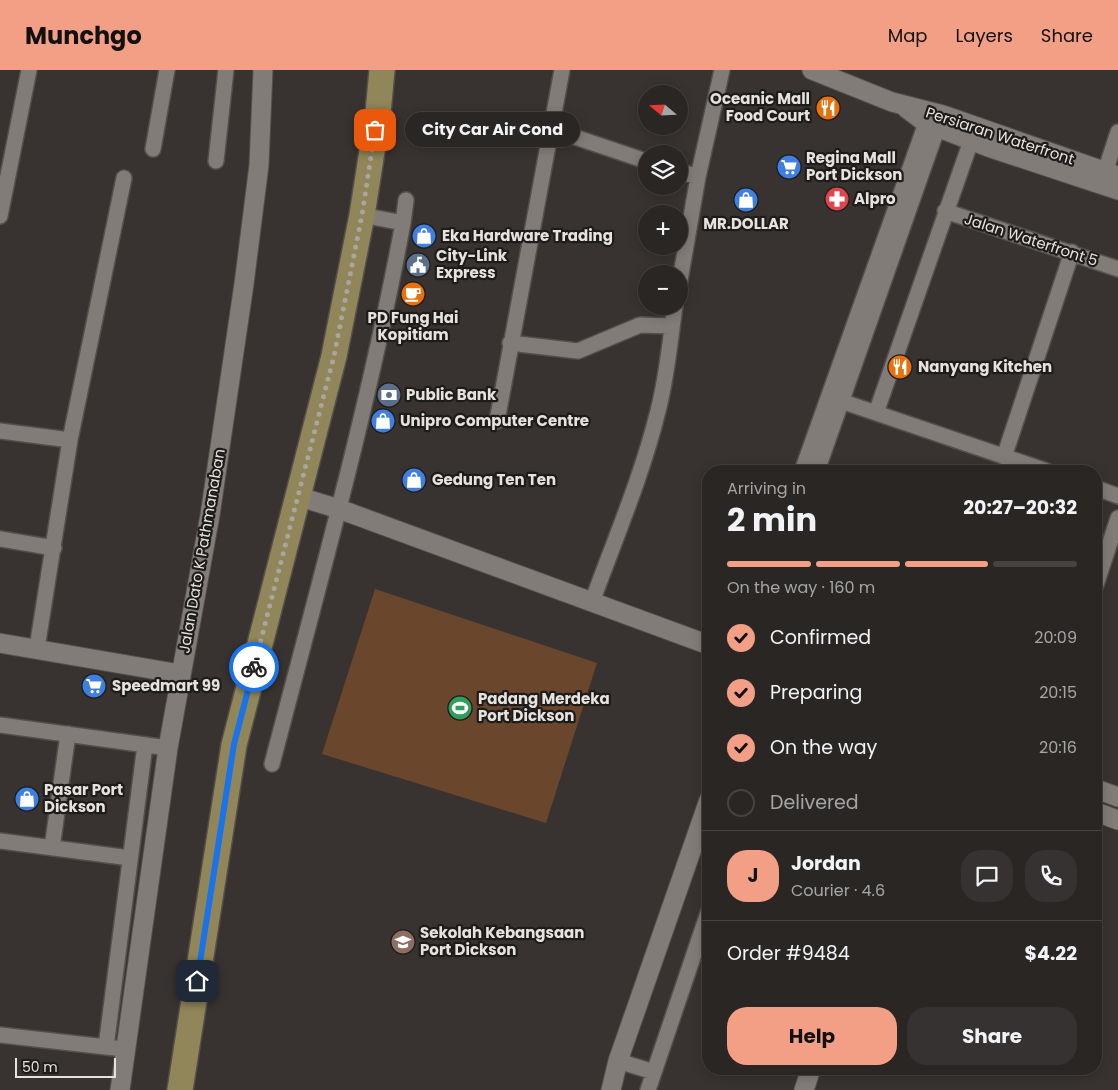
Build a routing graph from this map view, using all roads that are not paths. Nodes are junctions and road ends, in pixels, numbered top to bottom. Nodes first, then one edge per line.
1 (29, 70) edge
2 (167, 70) edge
3 (226, 70) edge
4 (263, 70) edge
5 (382, 70) edge
6 (562, 70) edge
7 (722, 70) edge
8 (812, 70) edge
9 (934, 119) junction
10 (551, 129) junction
11 (1117, 140) edge
12 (971, 141) junction
13 (153, 149) dead end
14 (638, 158) edge
15 (216, 161) dead end
16 (688, 174) edge
17 (698, 177) junction
18 (124, 178) dead end
19 (1111, 180) edge
20 (406, 200) dead end
21 (945, 211) junction
22 (362, 215) junction
23 (0, 216) edge
24 (403, 223) junction
25 (1072, 252) junction
26 (683, 265) edge
27 (1118, 269) edge
28 (674, 315) edge
29 (672, 326) junction
30 (510, 343) junction
31 (835, 399) junction
32 (876, 414) junction
33 (497, 421) dead end
34 (0, 430) edge
35 (70, 440) junction
36 (1004, 457) junction
37 (805, 465) edge
38 (818, 465) edge
39 (1028, 465) edge
40 (1102, 490) edge
41 (296, 496) junction
42 (1118, 496) edge
43 (340, 509) junction
44 (1118, 518) edge
45 (0, 538) edge
46 (54, 548) junction
47 (1102, 567) edge
48 (592, 602) junction
49 (702, 642) edge
50 (0, 643) edge
51 (37, 648) junction
52 (180, 674) junction
53 (0, 725) edge
54 (68, 734) junction
55 (145, 745) junction
56 (168, 748) junction
57 (272, 764) dead end
58 (1102, 791) edge
59 (1118, 797) edge
60 (1102, 814) edge
61 (702, 820) edge
62 (1118, 820) edge
63 (0, 841) edge
64 (52, 848) junction
65 (130, 858) junction
66 (702, 931) edge
67 (0, 1035) edge
68 (106, 1046) junction
69 (125, 1049) junction
70 (618, 1061) junction
71 (654, 1072) junction
72 (809, 1075) edge
73 (120, 1090) edge
74 (180, 1090) edge
75 (611, 1090) edge
76 (648, 1090) edge
77 (804, 1090) edge

1 - 23 street
2 - 13 street
3 - 15 street
4 - 52 street, Jalan Dato K Pathmanaban
5 - 22 main road
6 - 10 street
7 - 17 street
8 - 9 street, Persiaran Waterfront
9 - 12 street, Persiaran Waterfront
9 - 19 street, Persiaran Waterfront
9 - 31 street
10 - 14 street
10 - 30 street
11 - 19 street
12 - 19 street, Persiaran Waterfront
12 - 21 street
16 - 17 street
17 - 26 street
18 - 35 street
20 - 24 street
21 - 25 street, Jalan Waterfront 5
21 - 32 street
22 - 24 street
22 - 41 main road
24 - 43 street
25 - 27 street, Jalan Waterfront 5
25 - 36 street
28 - 29 street
29 - 30 street
29 - 48 street
30 - 33 street
31 - 32 street
31 - 37 street
31 - 38 street
32 - 36 street
34 - 35 street
35 - 46 street
36 - 39 street
40 - 42 street
41 - 43 street
41 - 74 main road
43 - 48 street
43 - 57 street
44 - 47 street
45 - 46 street
46 - 51 street
48 - 49 street
50 - 51 street
51 - 52 street
52 - 56 street, Jalan Dato K Pathmanaban
53 - 54 street
54 - 55 street
54 - 64 street
55 - 56 street
55 - 65 street
56 - 69 street, Jalan Dato K Pathmanaban
58 - 59 street
60 - 62 street
61 - 70 street
63 - 64 street
64 - 65 street
65 - 68 street
66 - 71 street
67 - 68 street
68 - 69 street
69 - 73 street, Jalan Dato K Pathmanaban
70 - 71 street
70 - 75 street
71 - 76 street
72 - 77 street

